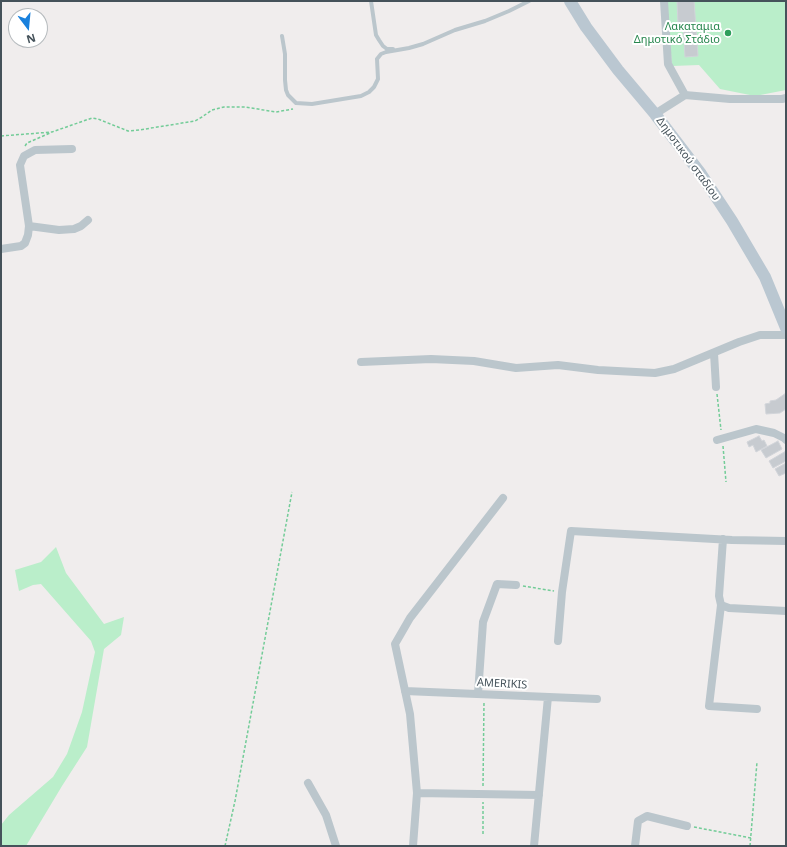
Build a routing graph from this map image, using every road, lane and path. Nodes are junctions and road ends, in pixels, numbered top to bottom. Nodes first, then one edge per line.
1 (371, 1) edge
2 (529, 1) edge
3 (570, 1) edge
4 (664, 1) edge
5 (282, 36) dead end
6 (397, 50) junction
7 (685, 95) junction
8 (786, 98) edge
9 (304, 104) junction
10 (655, 114) junction
11 (1, 136) edge
12 (72, 149) dead end
13 (88, 220) dead end
14 (29, 226) junction
15 (1, 249) edge
16 (786, 328) edge
17 (786, 335) edge
18 (714, 352) junction
19 (361, 362) dead end
20 (716, 387) dead end
21 (717, 440) dead end
22 (786, 440) edge
23 (292, 492) dead end
24 (503, 498) dead end
25 (723, 539) junction
26 (786, 541) edge
27 (516, 585) joint
28 (562, 592) junction
29 (721, 605) junction
30 (786, 611) edge
31 (558, 641) dead end
32 (405, 691) junction
33 (481, 694) junction
34 (548, 697) junction
35 (597, 699) dead end
36 (758, 709) dead end
37 (757, 762) dead end
38 (308, 783) dead end
39 (417, 793) junction
40 (483, 794) junction
41 (539, 795) junction
42 (687, 826) joint
43 (483, 834) dead end
44 (751, 838) junction
45 (225, 846) edge
46 (336, 846) edge
47 (413, 846) edge
48 (534, 846) edge
49 (635, 846) edge
50 (750, 846) edge

1 - 6 lane
2 - 6 lane
3 - 10 main road, Δημοτικού σταδίου
4 - 7 street
5 - 9 lane
6 - 9 lane
7 - 8 street
7 - 10 street
9 - 11 path
10 - 16 main road, Δημοτικού σταδίου
12 - 14 street
13 - 14 street
14 - 15 street
17 - 18 street
18 - 19 street
18 - 20 street
21 - 22 street
23 - 45 path
24 - 32 street
25 - 26 street
25 - 28 street
25 - 29 street
27 - 28 path
27 - 33 street
28 - 31 street
29 - 30 street
29 - 36 street
32 - 33 street, AMERIKIS
32 - 39 street
33 - 34 street, AMERIKIS
33 - 40 path
34 - 35 street, AMERIKIS
34 - 41 street
37 - 44 path
38 - 46 street
39 - 40 street
39 - 47 street
40 - 41 street
40 - 43 path
41 - 48 street
42 - 44 path
42 - 49 street
44 - 50 path

